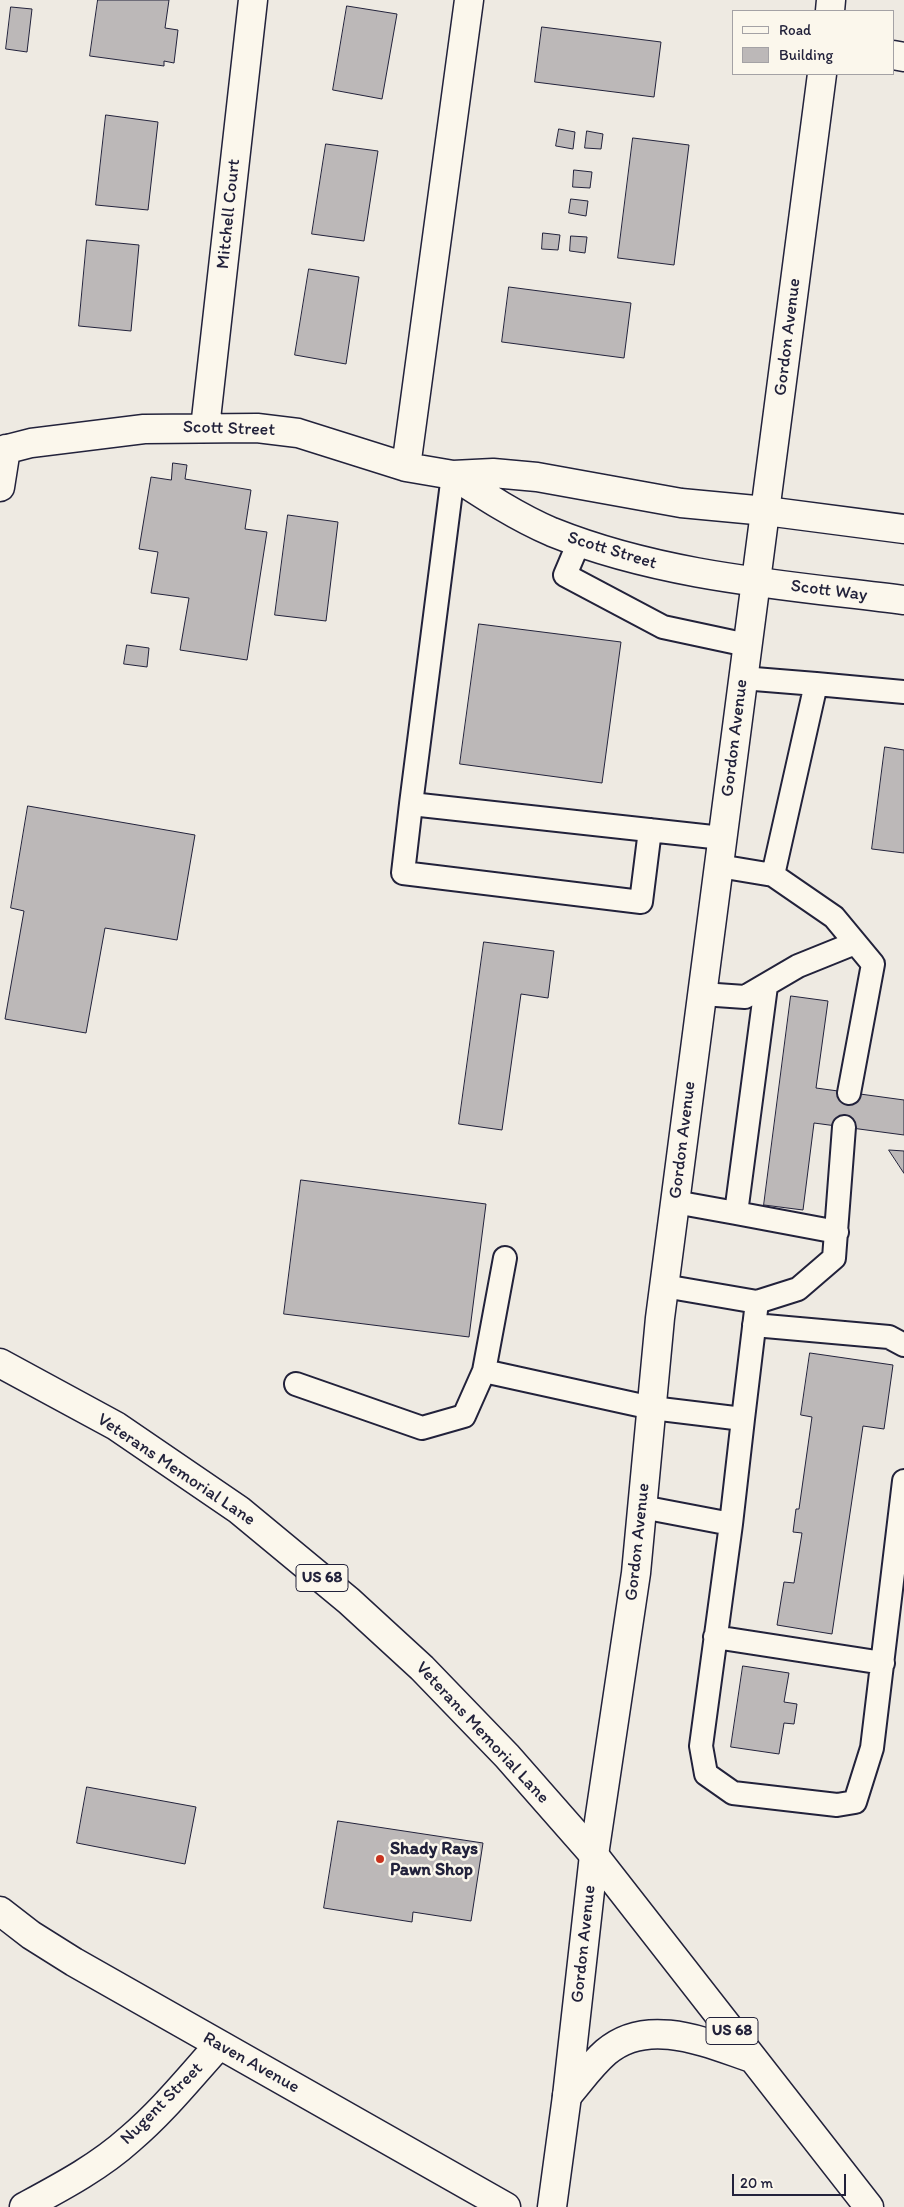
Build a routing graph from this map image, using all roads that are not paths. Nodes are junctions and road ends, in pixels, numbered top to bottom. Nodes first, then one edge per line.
1 (254, 0) edge
2 (470, 0) edge
3 (822, 75) edge
4 (205, 428) junction
5 (3, 450) edge
6 (406, 467) junction
7 (453, 475) junction
8 (0, 487) edge
9 (766, 511) junction
10 (904, 529) edge
11 (579, 542) junction
12 (755, 581) junction
13 (904, 600) edge
14 (747, 644) junction
15 (742, 678) junction
16 (816, 684) junction
17 (904, 692) edge
18 (411, 804) junction
19 (650, 830) junction
20 (722, 838) junction
21 (719, 866) junction
22 (773, 875) junction
23 (855, 942) junction
24 (766, 986) junction
25 (702, 994) junction
26 (848, 1093) dead end
27 (844, 1127) dead end
28 (675, 1202) junction
29 (736, 1213) junction
30 (837, 1232) junction
31 (505, 1258) dead end
32 (664, 1286) junction
33 (757, 1302) junction
34 (754, 1325) junction
35 (904, 1345) edge
36 (0, 1363) edge
37 (484, 1371) junction
38 (296, 1384) dead end
39 (652, 1408) junction
40 (743, 1419) junction
41 (904, 1481) edge
42 (642, 1507) junction
43 (731, 1524) junction
44 (715, 1637) junction
45 (883, 1663) junction
46 (594, 1855) junction
47 (0, 1911) edge
48 (219, 2045) junction
49 (752, 2058) junction
50 (567, 2096) junction
51 (24, 2207) edge
52 (506, 2207) edge
53 (552, 2207) edge
54 (869, 2207) edge

1 - 4 street, Mitchell Court
2 - 6 street
3 - 9 street, Gordon Avenue
4 - 5 street, Scott Street
4 - 6 street, Scott Street
5 - 8 street
6 - 7 street, Scott Street
7 - 9 street, Scott Street
7 - 11 street, Scott Street
7 - 18 lane
9 - 10 street
9 - 12 street, Gordon Avenue
11 - 12 street, Scott Street
11 - 14 lane
12 - 13 street, Scott Way
12 - 14 street, Gordon Avenue
14 - 15 street, Gordon Avenue
15 - 16 lane
15 - 20 street, Gordon Avenue
16 - 17 lane
16 - 22 lane
18 - 19 lane
18 - 19 lane
19 - 20 lane
20 - 21 street, Gordon Avenue
21 - 22 lane
21 - 25 street, Gordon Avenue
22 - 23 lane
23 - 24 lane
23 - 26 lane
24 - 25 lane
24 - 29 lane
25 - 28 street, Gordon Avenue
27 - 30 lane
28 - 29 lane
28 - 32 street, Gordon Avenue
29 - 30 lane
30 - 33 lane
31 - 37 lane
32 - 33 lane
32 - 39 street, Gordon Avenue
33 - 34 lane
34 - 35 lane
34 - 40 lane
36 - 46 street, Veterans Memorial Lane / US 68
37 - 38 lane
37 - 39 lane
39 - 40 lane
39 - 42 street, Gordon Avenue
40 - 43 lane
41 - 45 lane
42 - 43 lane
42 - 46 street, Gordon Avenue
43 - 44 lane
44 - 45 lane
44 - 45 lane
46 - 49 street, Veterans Memorial Lane / US 68
46 - 50 street, Gordon Avenue
47 - 48 street, Raven Avenue
48 - 51 street, Nugent Street
48 - 52 street, Raven Avenue
49 - 50 street
49 - 54 street, Veterans Memorial Lane / US 68
50 - 53 street, Gordon Avenue

